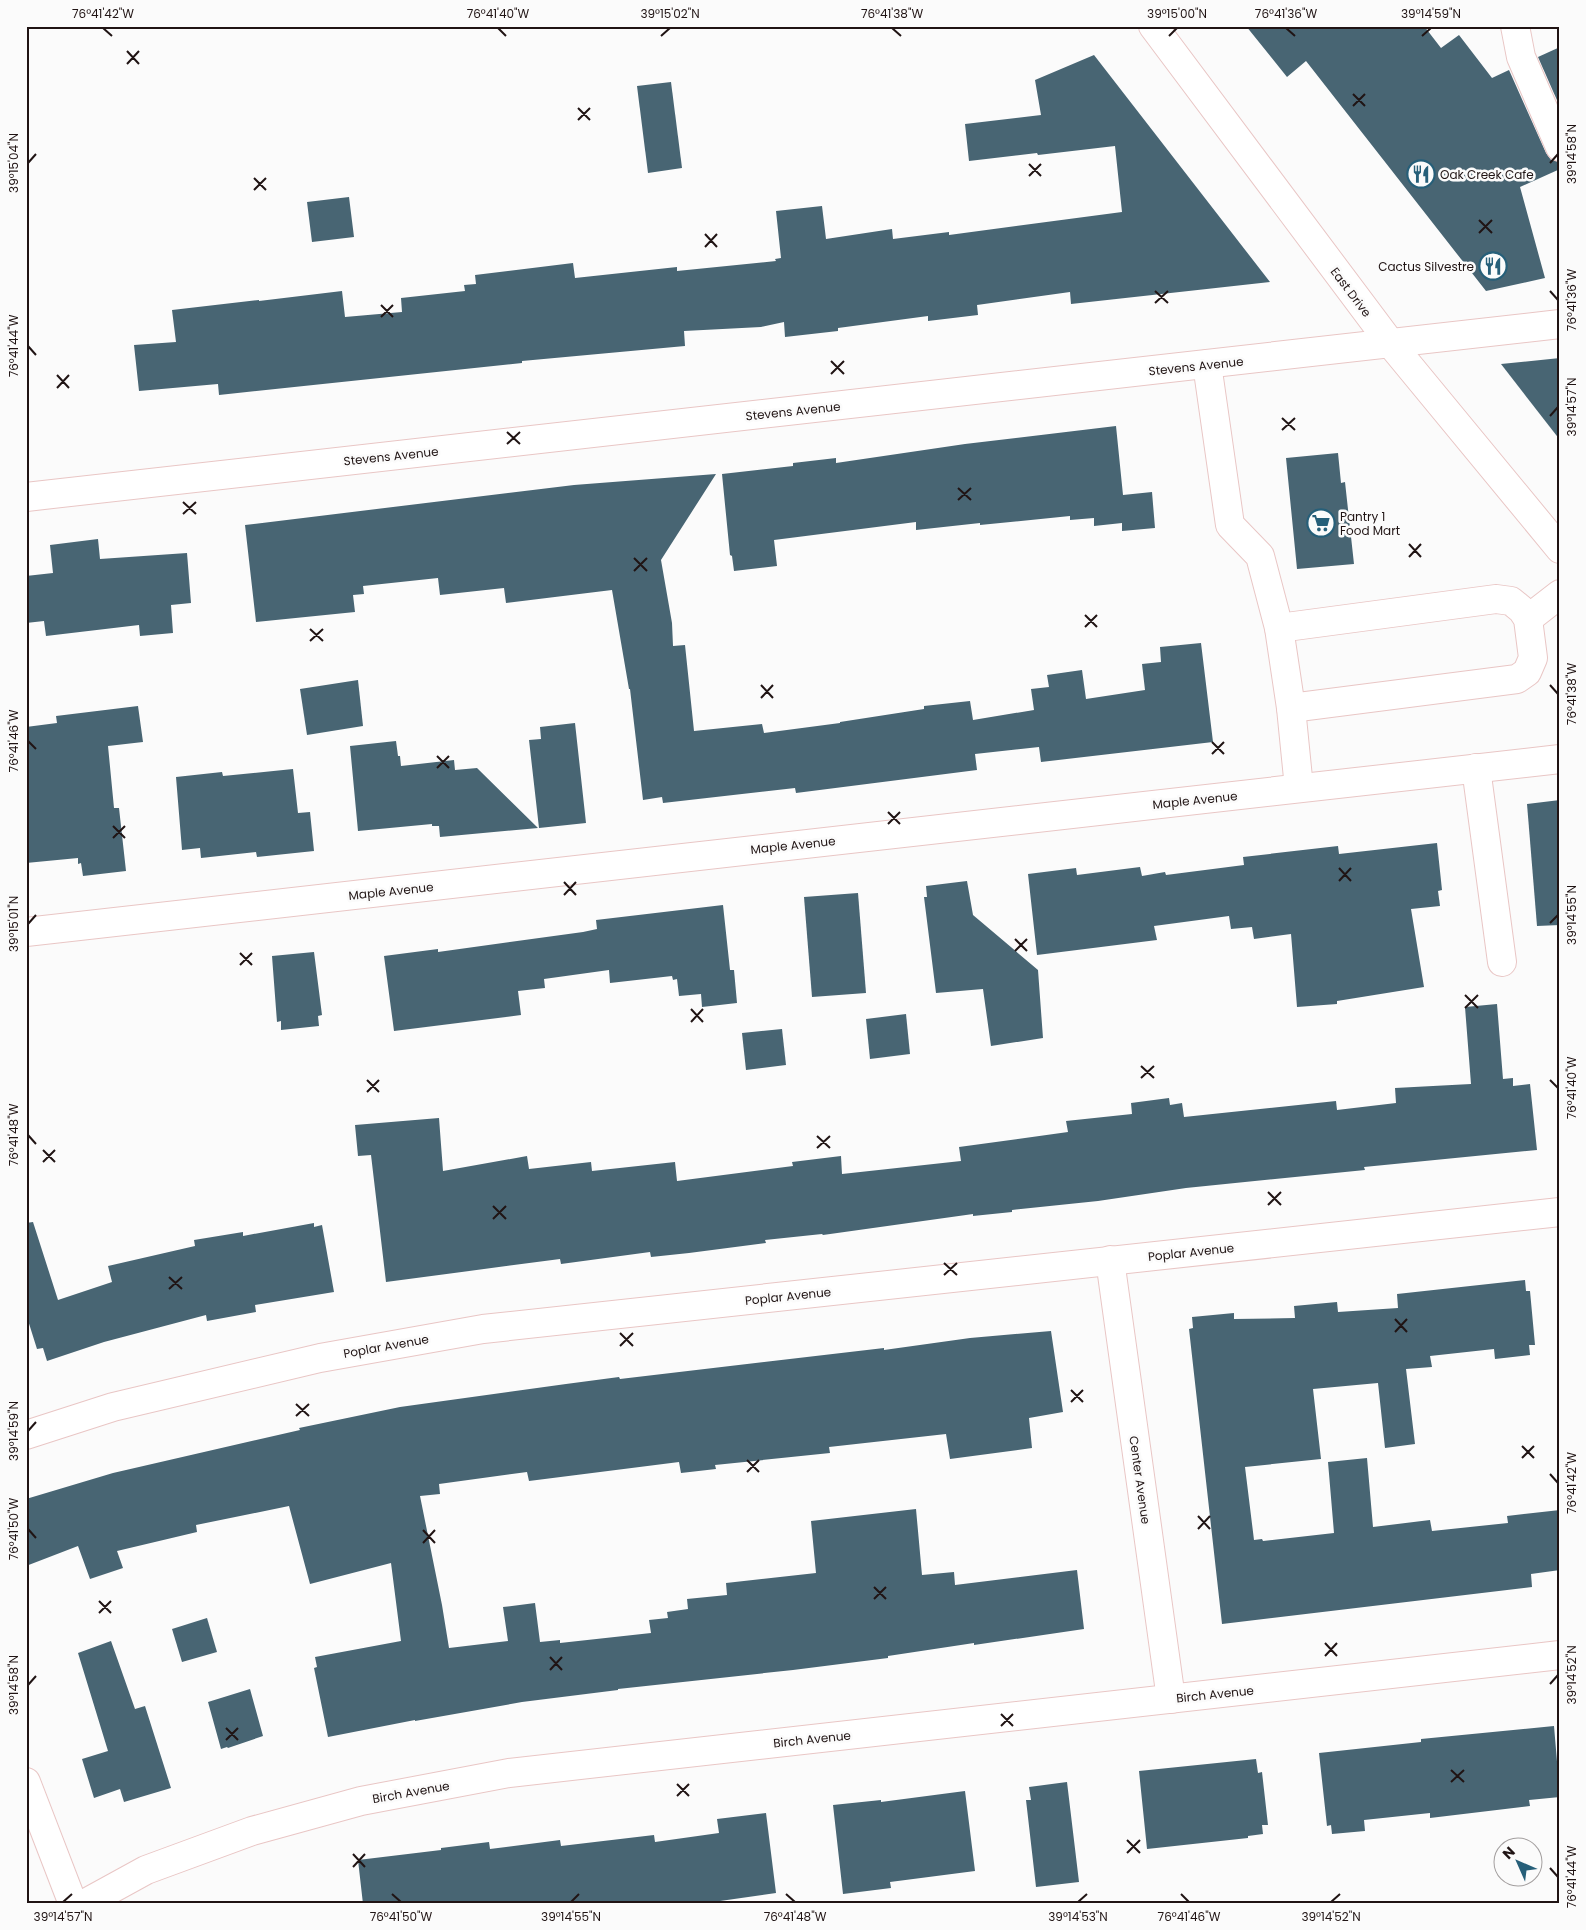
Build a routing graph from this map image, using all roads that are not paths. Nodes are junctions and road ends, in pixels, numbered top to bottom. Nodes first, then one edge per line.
1 (1153, 26) edge
2 (1515, 26) edge
3 (1560, 147) edge
4 (1560, 324) edge
5 (1391, 344) junction
6 (1207, 364) junction
7 (26, 497) edge
8 (1560, 549) edge
9 (1560, 594) edge
10 (1528, 619) junction
11 (1279, 628) junction
12 (1291, 708) junction
13 (1560, 759) edge
14 (1476, 768) junction
15 (1299, 788) junction
16 (26, 932) edge
17 (1502, 962) dead end
18 (1560, 1212) edge
19 (1110, 1260) junction
20 (26, 1435) edge
21 (1560, 1655) edge
22 (1171, 1698) junction
23 (26, 1782) edge
24 (73, 1904) edge
25 (84, 1904) edge

1 - 5 street, East Drive
2 - 3 street
4 - 5 street, Stevens Avenue
5 - 6 street, Stevens Avenue
5 - 8 street, East Drive
6 - 7 street, Stevens Avenue
6 - 11 street
9 - 10 street
10 - 11 street
10 - 12 street
11 - 12 street
12 - 15 street
13 - 14 street, Maple Avenue
14 - 15 street, Maple Avenue
14 - 17 street
15 - 16 street, Maple Avenue
18 - 19 street, Poplar Avenue
19 - 20 street, Poplar Avenue
19 - 22 street, Center Avenue
21 - 22 street, Birch Avenue
22 - 25 street, Birch Avenue
23 - 24 street

